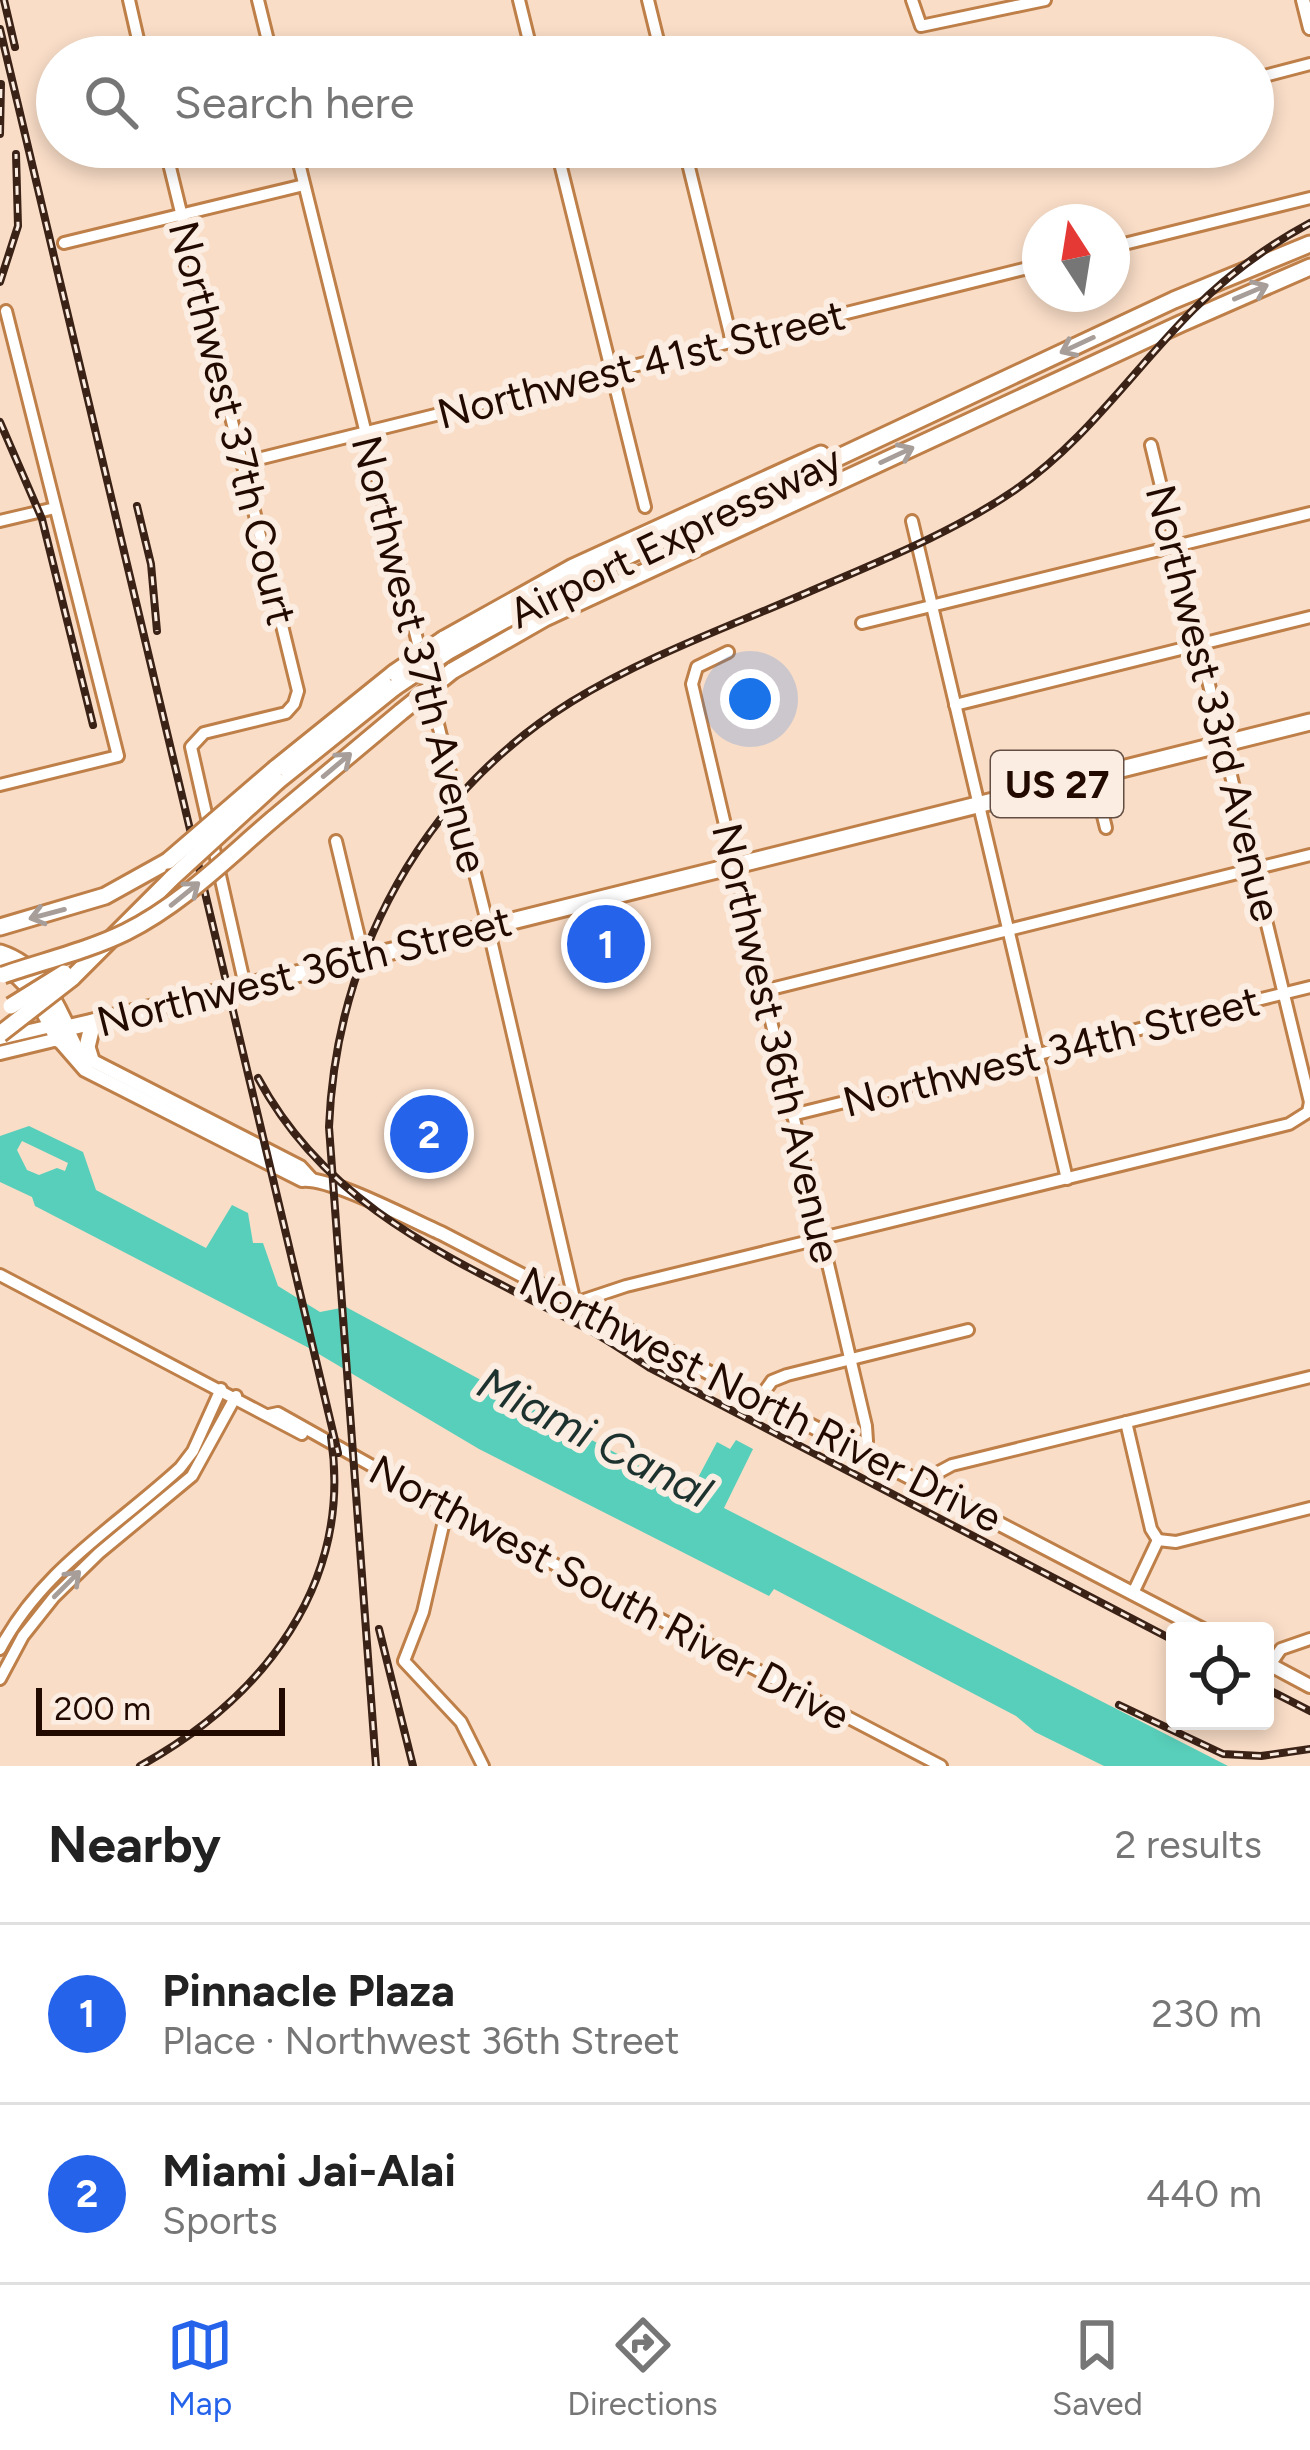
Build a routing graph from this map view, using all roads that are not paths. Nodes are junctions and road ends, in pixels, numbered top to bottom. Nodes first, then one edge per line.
1 (129, 0) edge
2 (258, 0) edge
3 (519, 0) edge
4 (648, 0) edge
5 (912, 0) edge
6 (1042, 0) edge
7 (1303, 0) edge
8 (1310, 28) edge
9 (137, 36) edge
10 (267, 36) edge
11 (528, 36) edge
12 (657, 36) edge
13 (1310, 64) edge
14 (1274, 73) edge
15 (170, 168) edge
16 (300, 168) edge
17 (561, 168) edge
18 (689, 168) edge
19 (304, 185) junction
20 (1310, 198) edge
21 (182, 214) junction
22 (1130, 243) edge
23 (64, 244) dead end
24 (1310, 244) edge
25 (1310, 268) edge
26 (1022, 270) edge
27 (5, 311) dead end
28 (732, 342) junction
29 (17, 356) junction
30 (0, 359) edge
31 (612, 370) junction
32 (366, 432) junction
33 (1151, 445) dead end
34 (242, 463) junction
35 (645, 507) dead end
36 (55, 508) junction
37 (1310, 513) edge
38 (0, 521) edge
39 (912, 521) dead end
40 (1177, 548) junction
41 (932, 607) junction
42 (1310, 617) edge
43 (862, 623) dead end
44 (1200, 644) junction
45 (728, 652) dead end
46 (956, 705) junction
47 (1310, 722) edge
48 (1224, 743) junction
49 (1094, 775) junction
50 (0, 785) edge
51 (979, 804) junction
52 (1106, 828) dead end
53 (336, 841) dead end
54 (1310, 856) edge
55 (734, 866) junction
56 (170, 869) junction
57 (1255, 869) junction
58 (0, 927) edge
59 (488, 927) junction
60 (1009, 930) junction
61 (0, 953) edge
62 (364, 958) junction
63 (1, 973) edge
64 (69, 975) junction
65 (245, 986) junction
66 (1310, 987) edge
67 (763, 991) junction
68 (1284, 993) junction
69 (5, 1009) edge
70 (93, 1022) junction
71 (59, 1031) junction
72 (0, 1036) edge
73 (31, 1046) junction
74 (0, 1054) edge
75 (1038, 1054) junction
76 (84, 1063) junction
77 (1309, 1105) edge
78 (792, 1115) junction
79 (1067, 1179) junction
80 (822, 1240) junction
81 (0, 1275) edge
82 (575, 1303) junction
83 (968, 1330) dead end
84 (849, 1358) junction
85 (1310, 1377) edge
86 (221, 1389) junction
87 (236, 1396) junction
88 (759, 1399) junction
89 (1126, 1422) junction
90 (862, 1453) junction
91 (929, 1487) junction
92 (148, 1495) junction
93 (157, 1507) junction
94 (447, 1508) junction
95 (1310, 1508) edge
96 (1158, 1540) junction
97 (1133, 1593) junction
98 (1188, 1622) edge
99 (1310, 1639) edge
100 (0, 1648) edge
101 (1274, 1656) edge
102 (1274, 1668) edge
103 (0, 1679) edge
104 (1310, 1686) edge
105 (482, 1766) edge
106 (941, 1766) edge

1 - 9 street
2 - 10 street
3 - 11 street
4 - 12 street
5 - 6 street
7 - 8 main road
13 - 14 street
15 - 21 street, Northwest 37th Court
16 - 19 street, Northwest 37th Avenue
17 - 31 street
18 - 28 street
19 - 21 street
19 - 32 street, Northwest 37th Avenue
20 - 22 street
21 - 23 street
21 - 34 street, Northwest 37th Court
24 -> 56 highway, Airport Expressway, bridge
63 -> 25 highway, Airport Expressway, bridge
26 - 28 street, Northwest 41st Street
27 - 29 street
28 - 31 street, Northwest 41st Street
29 - 30 street
29 - 36 street
31 - 32 street, Northwest 41st Street
31 - 35 street
32 - 34 street, Northwest 41st Street
32 - 59 street, Northwest 37th Avenue
33 - 40 street, Northwest 33rd Avenue
34 - 65 street, Northwest 37th Court
36 - 38 street
36 - 50 street
37 - 40 street
39 - 41 street
40 - 41 street
40 - 44 street, Northwest 33rd Avenue
41 - 43 street
41 - 46 street
42 - 44 street
44 - 46 street
44 - 48 street, Northwest 33rd Avenue
45 - 55 street, Northwest 36th Avenue
46 - 51 street
47 - 48 highway, Northwest 36th Street / US 27
48 - 49 highway, Northwest 36th Street / US 27
48 - 57 street, Northwest 33rd Avenue
49 - 51 highway, Northwest 36th Street / US 27
49 - 52 street
51 - 55 highway, Northwest 36th Street / US 27
51 - 60 street
53 - 62 street
54 - 57 street
55 - 59 highway, Northwest 36th Street / US 27
55 - 67 street, Northwest 36th Avenue
56 -> 58 highway
56 - 64 highway, Airport Expressway
57 - 60 street
57 - 68 street, Northwest 33rd Avenue
59 - 62 highway, Northwest 36th Street / US 27
59 - 82 street, Northwest 37th Avenue
60 - 67 street
60 - 75 street
61 - 71 highway
62 - 65 highway, Northwest 36th Street / US 27
63 - 71 highway
64 - 69 highway, bridge
64 - 72 highway, Airport Expressway, bridge
65 - 70 highway, Northwest 36th Street / US 27
66 - 68 street, Northwest 34th Street
67 - 78 street, Northwest 36th Avenue
68 - 75 street, Northwest 34th Street
68 - 77 street, Northwest 33rd Avenue
70 - 71 highway, Northwest 36th Street / US 27
70 - 76 highway
71 - 72 main road, Northwest 36th Street
71 - 73 main road, Northwest 36th Street
71 - 76 main road, Northwest North River Drive
73 - 74 main road, Northwest 36th Street
73 - 76 main road
75 - 78 street, Northwest 34th Street
75 - 79 street
76 - 82 main road, Northwest North River Drive
77 - 79 street
78 - 80 street, Northwest 36th Avenue
79 - 80 street
80 - 82 street
80 - 84 street, Northwest 36th Avenue
81 - 86 street, Northwest South River Drive
82 - 88 main road, Northwest North River Drive
83 - 84 street
84 - 88 street
84 - 90 street, Northwest 36th Avenue
85 - 89 street
86 - 87 street, Northwest South River Drive
86 - 92 street
87 - 93 street
87 - 94 street, Northwest South River Drive
88 - 90 main road, Northwest North River Drive
89 - 91 street
89 - 96 street
90 - 91 main road, Northwest North River Drive
91 - 97 main road, Northwest North River Drive
92 - 93 street
92 - 100 street
103 -> 93 street
94 - 105 street
94 - 106 street, Northwest South River Drive
95 - 96 street
96 - 97 street
97 - 98 main road, Northwest North River Drive
99 - 101 street
102 - 104 main road

